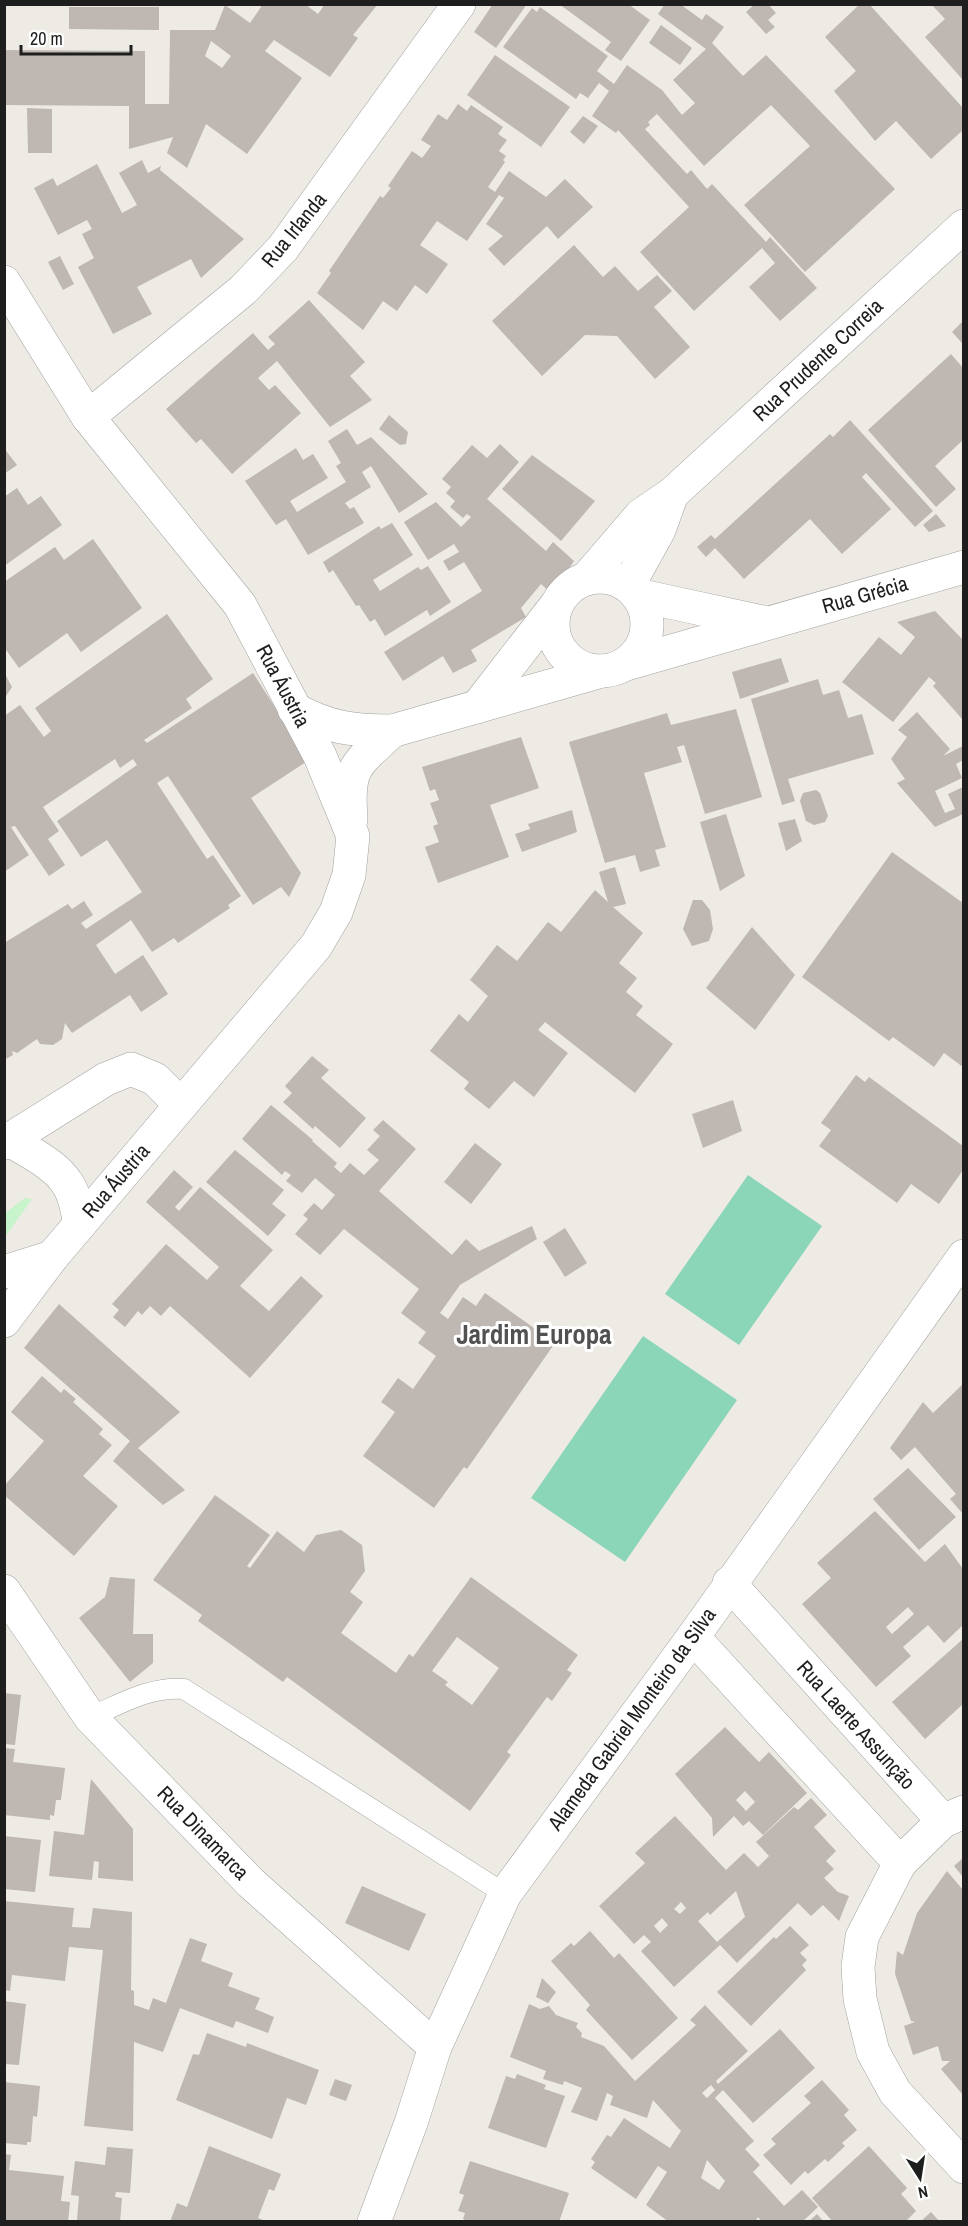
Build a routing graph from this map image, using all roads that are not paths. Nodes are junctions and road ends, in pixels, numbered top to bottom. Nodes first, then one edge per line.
1 (459, 4) edge
2 (963, 226) edge
3 (4, 282) edge
4 (87, 417) junction
5 (672, 494) junction
6 (963, 567) edge
7 (586, 579) junction
8 (632, 591) junction
9 (557, 604) junction
10 (767, 623) junction
11 (612, 668) junction
12 (477, 706) junction
13 (294, 709) junction
14 (392, 731) junction
15 (352, 836) junction
16 (181, 1105) junction
17 (7, 1142) edge
18 (80, 1224) junction
19 (963, 1256) edge
20 (52, 1257) junction
21 (4, 1272) edge
22 (4, 1321) edge
23 (729, 1583) junction
24 (4, 1591) edge
25 (693, 1637) junction
26 (90, 1717) junction
27 (953, 1817) edge
28 (900, 1863) junction
29 (505, 1894) junction
30 (435, 2047) junction
31 (963, 2167) edge
32 (374, 2222) edge

1 - 4 street, Rua Irlanda
2 - 5 street, Rua Prudente Correia
3 - 4 street, Rua Áustria
4 - 13 street, Rua Áustria
5 - 7 street, Rua Prudente Correia
5 - 8 street, Rua Prudente Correia
6 - 10 street, Rua Grécia
7 - 8 street
7 - 9 street
8 - 10 street, Rua Grécia
8 - 11 street
9 - 11 street
9 - 12 street
10 - 11 street, Rua Grécia
11 - 12 street, Rua Grécia
12 - 14 street, Rua Grécia
13 - 14 street, Rua Grécia
13 - 15 street, Rua Áustria
14 - 15 street, Rua Grécia
15 - 16 street, Rua Áustria
16 - 17 street
16 - 18 street, Rua Áustria
17 - 18 street
18 - 20 street, Rua Áustria
19 - 23 street, Alameda Gabriel Monteiro da Silva
20 - 21 street
20 - 22 street, Rua Áustria
23 - 25 street, Alameda Gabriel Monteiro da Silva
23 - 27 street, Rua Laerte Assunção
24 - 26 street, Rua Dinamarca
25 - 28 street
25 - 29 street, Alameda Gabriel Monteiro da Silva
26 - 29 lane
26 - 30 street, Rua Dinamarca
27 - 28 street, Rua Laerte Assunção
28 - 31 street, Rua Laerte Assunção
29 - 30 street, Alameda Gabriel Monteiro da Silva
30 - 32 street, Alameda Gabriel Monteiro da Silva

